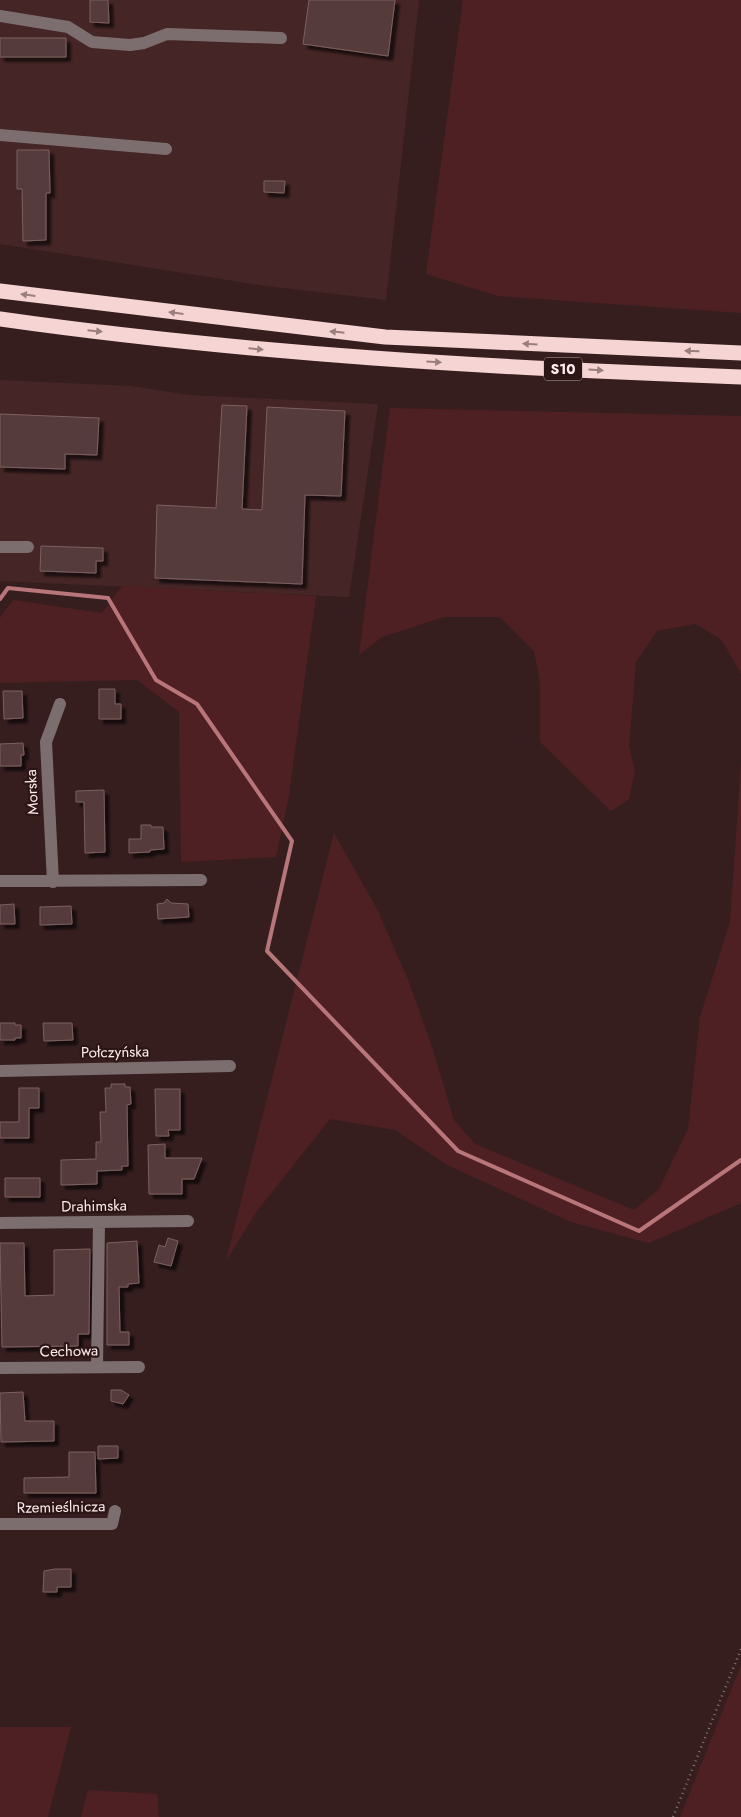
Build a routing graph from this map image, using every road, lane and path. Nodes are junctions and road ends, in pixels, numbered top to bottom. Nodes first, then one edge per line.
1 (0, 16) edge
2 (281, 38) dead end
3 (0, 135) edge
4 (166, 149) dead end
5 (0, 291) edge
6 (0, 318) edge
7 (741, 353) edge
8 (741, 377) edge
9 (28, 546) dead end
10 (0, 547) edge
11 (60, 704) dead end
12 (201, 880) dead end
13 (0, 881) edge
14 (53, 882) junction
15 (230, 1066) dead end
16 (0, 1070) edge
17 (188, 1221) dead end
18 (99, 1222) junction
19 (0, 1223) edge
20 (97, 1367) junction
21 (139, 1367) dead end
22 (0, 1368) edge
23 (115, 1511) dead end
24 (0, 1524) edge
25 (741, 1649) edge
26 (673, 1817) edge

1 - 2 street
3 - 4 street
7 -> 5 highway, S10
6 -> 8 highway, S10
9 - 10 street
11 - 14 street, Morska
12 - 14 street
13 - 14 street
15 - 16 street, Połczyńska
17 - 18 street, Drahimska
18 - 19 street, Drahimska
18 - 20 street
20 - 21 street, Cechowa
20 - 22 street, Cechowa
23 - 24 street, Rzemieślnicza
25 - 26 path

